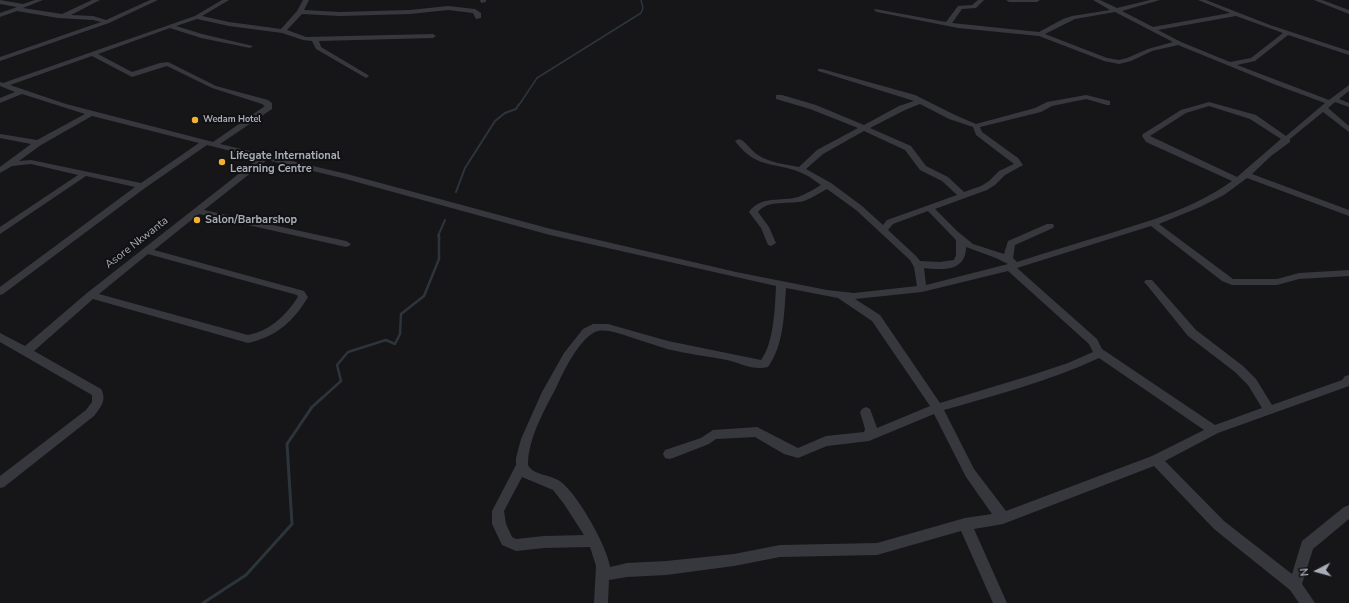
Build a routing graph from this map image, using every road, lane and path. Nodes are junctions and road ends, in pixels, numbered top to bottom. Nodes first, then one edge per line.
1 (40, 0) edge
2 (97, 0) edge
3 (155, 0) edge
4 (226, 0) edge
5 (306, 0) edge
6 (981, 0) edge
7 (1009, 0) edge
8 (1037, 0) edge
9 (1096, 0) edge
10 (1157, 0) edge
11 (1201, 0) edge
12 (1318, 0) edge
13 (2, 4) edge
14 (20, 8) junction
15 (876, 10) dead end
16 (1114, 11) junction
17 (300, 12) junction
18 (1349, 12) edge
19 (1236, 14) junction
20 (0, 15) edge
21 (64, 16) junction
22 (197, 17) junction
23 (478, 18) dead end
24 (107, 22) junction
25 (948, 24) junction
26 (169, 26) junction
27 (281, 29) junction
28 (1151, 29) junction
29 (1288, 32) junction
30 (1040, 34) junction
31 (434, 36) dead end
32 (315, 39) junction
33 (328, 39) junction
34 (1179, 43) junction
35 (250, 46) dead end
36 (318, 48) junction
37 (1349, 53) edge
38 (94, 54) junction
39 (0, 60) edge
40 (1253, 60) junction
41 (1228, 64) junction
42 (820, 70) dead end
43 (1251, 74) junction
44 (366, 76) dead end
45 (2, 84) edge
46 (1349, 87) edge
47 (21, 92) junction
48 (779, 97) dead end
49 (0, 101) edge
50 (920, 101) junction
51 (1107, 104) dead end
52 (1330, 104) junction
53 (1349, 105) edge
54 (93, 113) junction
55 (976, 126) junction
56 (864, 128) junction
57 (1349, 130) edge
58 (0, 136) edge
59 (1286, 140) junction
60 (739, 141) dead end
61 (210, 143) junction
62 (38, 144) junction
63 (25, 153) junction
64 (265, 157) junction
65 (31, 162) junction
66 (10, 164) junction
67 (801, 170) junction
68 (0, 172) edge
69 (83, 175) junction
70 (1246, 175) junction
71 (1238, 181) junction
72 (828, 185) junction
73 (142, 186) junction
74 (963, 196) junction
75 (929, 207) junction
76 (198, 210) junction
77 (1349, 213) edge
78 (1152, 223) junction
79 (1050, 226) dead end
80 (882, 230) junction
81 (0, 231) edge
82 (961, 240) junction
83 (771, 243) dead end
84 (346, 244) dead end
85 (147, 251) junction
86 (918, 264) junction
87 (1011, 264) junction
88 (1349, 274) edge
89 (1149, 282) dead end
90 (780, 284) junction
91 (922, 289) junction
92 (0, 292) edge
93 (91, 295) junction
94 (841, 295) junction
95 (0, 337) edge
96 (27, 351) junction
97 (1098, 352) junction
98 (1349, 379) edge
99 (937, 408) junction
100 (1270, 411) junction
101 (866, 412) dead end
102 (1214, 430) junction
103 (870, 436) junction
104 (669, 454) dead end
105 (1156, 460) junction
106 (522, 466) junction
107 (2, 479) edge
108 (1349, 511) edge
109 (1003, 518) junction
110 (966, 524) junction
111 (594, 541) junction
112 (603, 575) junction
113 (1295, 585) junction
114 (601, 603) edge
115 (1000, 603) edge
116 (1308, 603) edge

1 - 14 street
2 - 21 street
3 - 24 street
4 - 22 street
5 - 17 street
6 - 25 street
7 - 8 street
9 - 16 street
10 - 16 street
11 - 19 street
12 - 18 street
13 - 14 street
14 - 20 street
14 - 21 street
15 - 25 street
16 - 28 street
16 - 30 street
17 - 23 street
17 - 27 street
19 - 28 street
19 - 29 street
21 - 24 street
22 - 26 street
22 - 27 street
24 - 39 street
25 - 30 street
26 - 35 street
26 - 38 street
27 - 32 street
28 - 34 street
29 - 37 street
29 - 40 street
30 - 34 street
31 - 33 street
32 - 33 street
32 - 36 street
33 - 36 street
34 - 41 street
36 - 44 street
38 - 45 street
38 - 61 street
40 - 41 street
40 - 43 street
41 - 43 street
42 - 50 street
43 - 52 street
45 - 47 street
46 - 52 street
47 - 49 street
47 - 54 street
48 - 56 street
50 - 55 street
50 - 56 street
51 - 55 street
52 - 53 street
52 - 57 street
52 - 59 street
54 - 61 street
54 - 62 street
55 - 74 street
56 - 67 street
56 - 74 street
58 - 62 street
59 - 70 street
59 - 71 street
60 - 67 street
61 - 64 street
61 - 73 street
62 - 63 street
63 - 65 street
63 - 66 street
64 - 76 street, Asore Nkwanta
64 - 90 street
65 - 66 street
65 - 69 street
66 - 68 street
67 - 72 street
69 - 73 street
69 - 81 street
70 - 71 street
70 - 77 street
71 - 78 street
72 - 80 street
72 - 83 street
73 - 92 street
74 - 75 street
75 - 80 street
75 - 82 street
76 - 84 street
76 - 85 street, Asore Nkwanta
78 - 87 street
78 - 88 street
79 - 87 street
80 - 86 street
82 - 86 street
82 - 87 street
85 - 93 street, Asore Nkwanta
85 - 93 street
86 - 91 street
87 - 91 street
87 - 97 street
89 - 100 street
90 - 94 street
90 - 106 street
91 - 94 street
93 - 96 street, Asore Nkwanta
94 - 99 street
95 - 96 street
96 - 107 street
97 - 99 street
97 - 102 street
98 - 100 street
99 - 103 street
99 - 109 street
100 - 102 street
101 - 103 street
102 - 105 street
103 - 104 street
105 - 109 street
105 - 113 street
106 - 111 street
106 - 111 street
108 - 113 street
109 - 110 street
110 - 112 street
110 - 115 street
111 - 112 street
112 - 114 street
113 - 116 street

